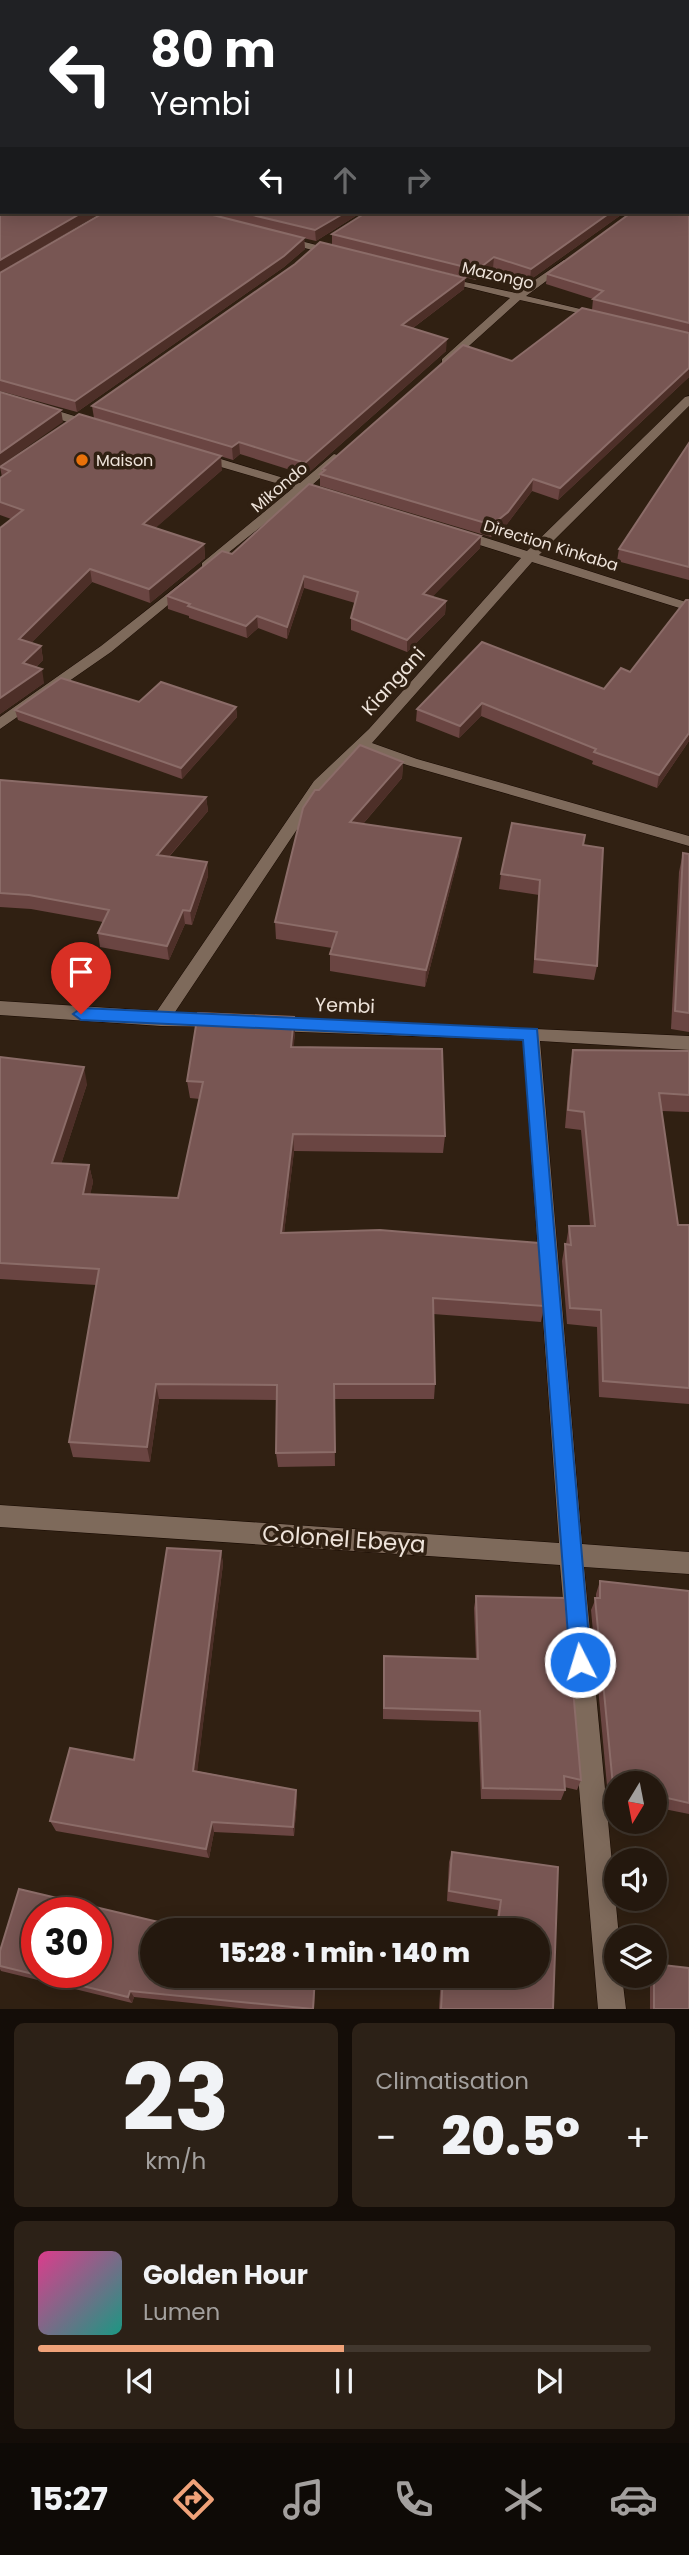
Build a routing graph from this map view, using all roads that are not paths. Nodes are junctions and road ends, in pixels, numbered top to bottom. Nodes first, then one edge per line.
1 (265, 235) edge
2 (327, 241) edge
3 (312, 252) junction
4 (353, 257) edge
5 (572, 258) edge
6 (428, 275) edge
7 (519, 296) junction
8 (611, 320) edge
9 (437, 369) edge
10 (0, 396) edge
11 (689, 398) edge
12 (102, 428) edge
13 (345, 451) edge
14 (183, 452) edge
15 (304, 487) junction
16 (330, 495) edge
17 (450, 532) edge
18 (530, 556) junction
19 (689, 607) edge
20 (0, 724) edge
21 (361, 744) junction
22 (688, 839) edge
23 (0, 1008) edge
24 (161, 1019) junction
25 (531, 1034) junction
26 (689, 1044) edge
27 (0, 1516) edge
28 (571, 1555) junction
29 (689, 1563) edge
30 (612, 2009) edge

1 - 3 street
2 - 3 street
3 - 4 street
5 - 7 street
6 - 7 street, Mazongo
7 - 8 street, Mazongo
7 - 9 street
10 - 12 street
11 - 18 street, Kiangani
13 - 15 street, Mikondo
14 - 15 street
15 - 16 street
15 - 20 street, Mikondo
17 - 18 street, Direction Kinkaba
18 - 19 street, Direction Kinkaba
18 - 21 street, Kiangani
21 - 22 street
21 - 24 street, Kiangani
23 - 24 street, Yembi
24 - 25 street, Yembi
25 - 26 street, Yembi
25 - 28 street
27 - 28 street, Colonel Ebeya
28 - 29 street, Colonel Ebeya
28 - 30 street

